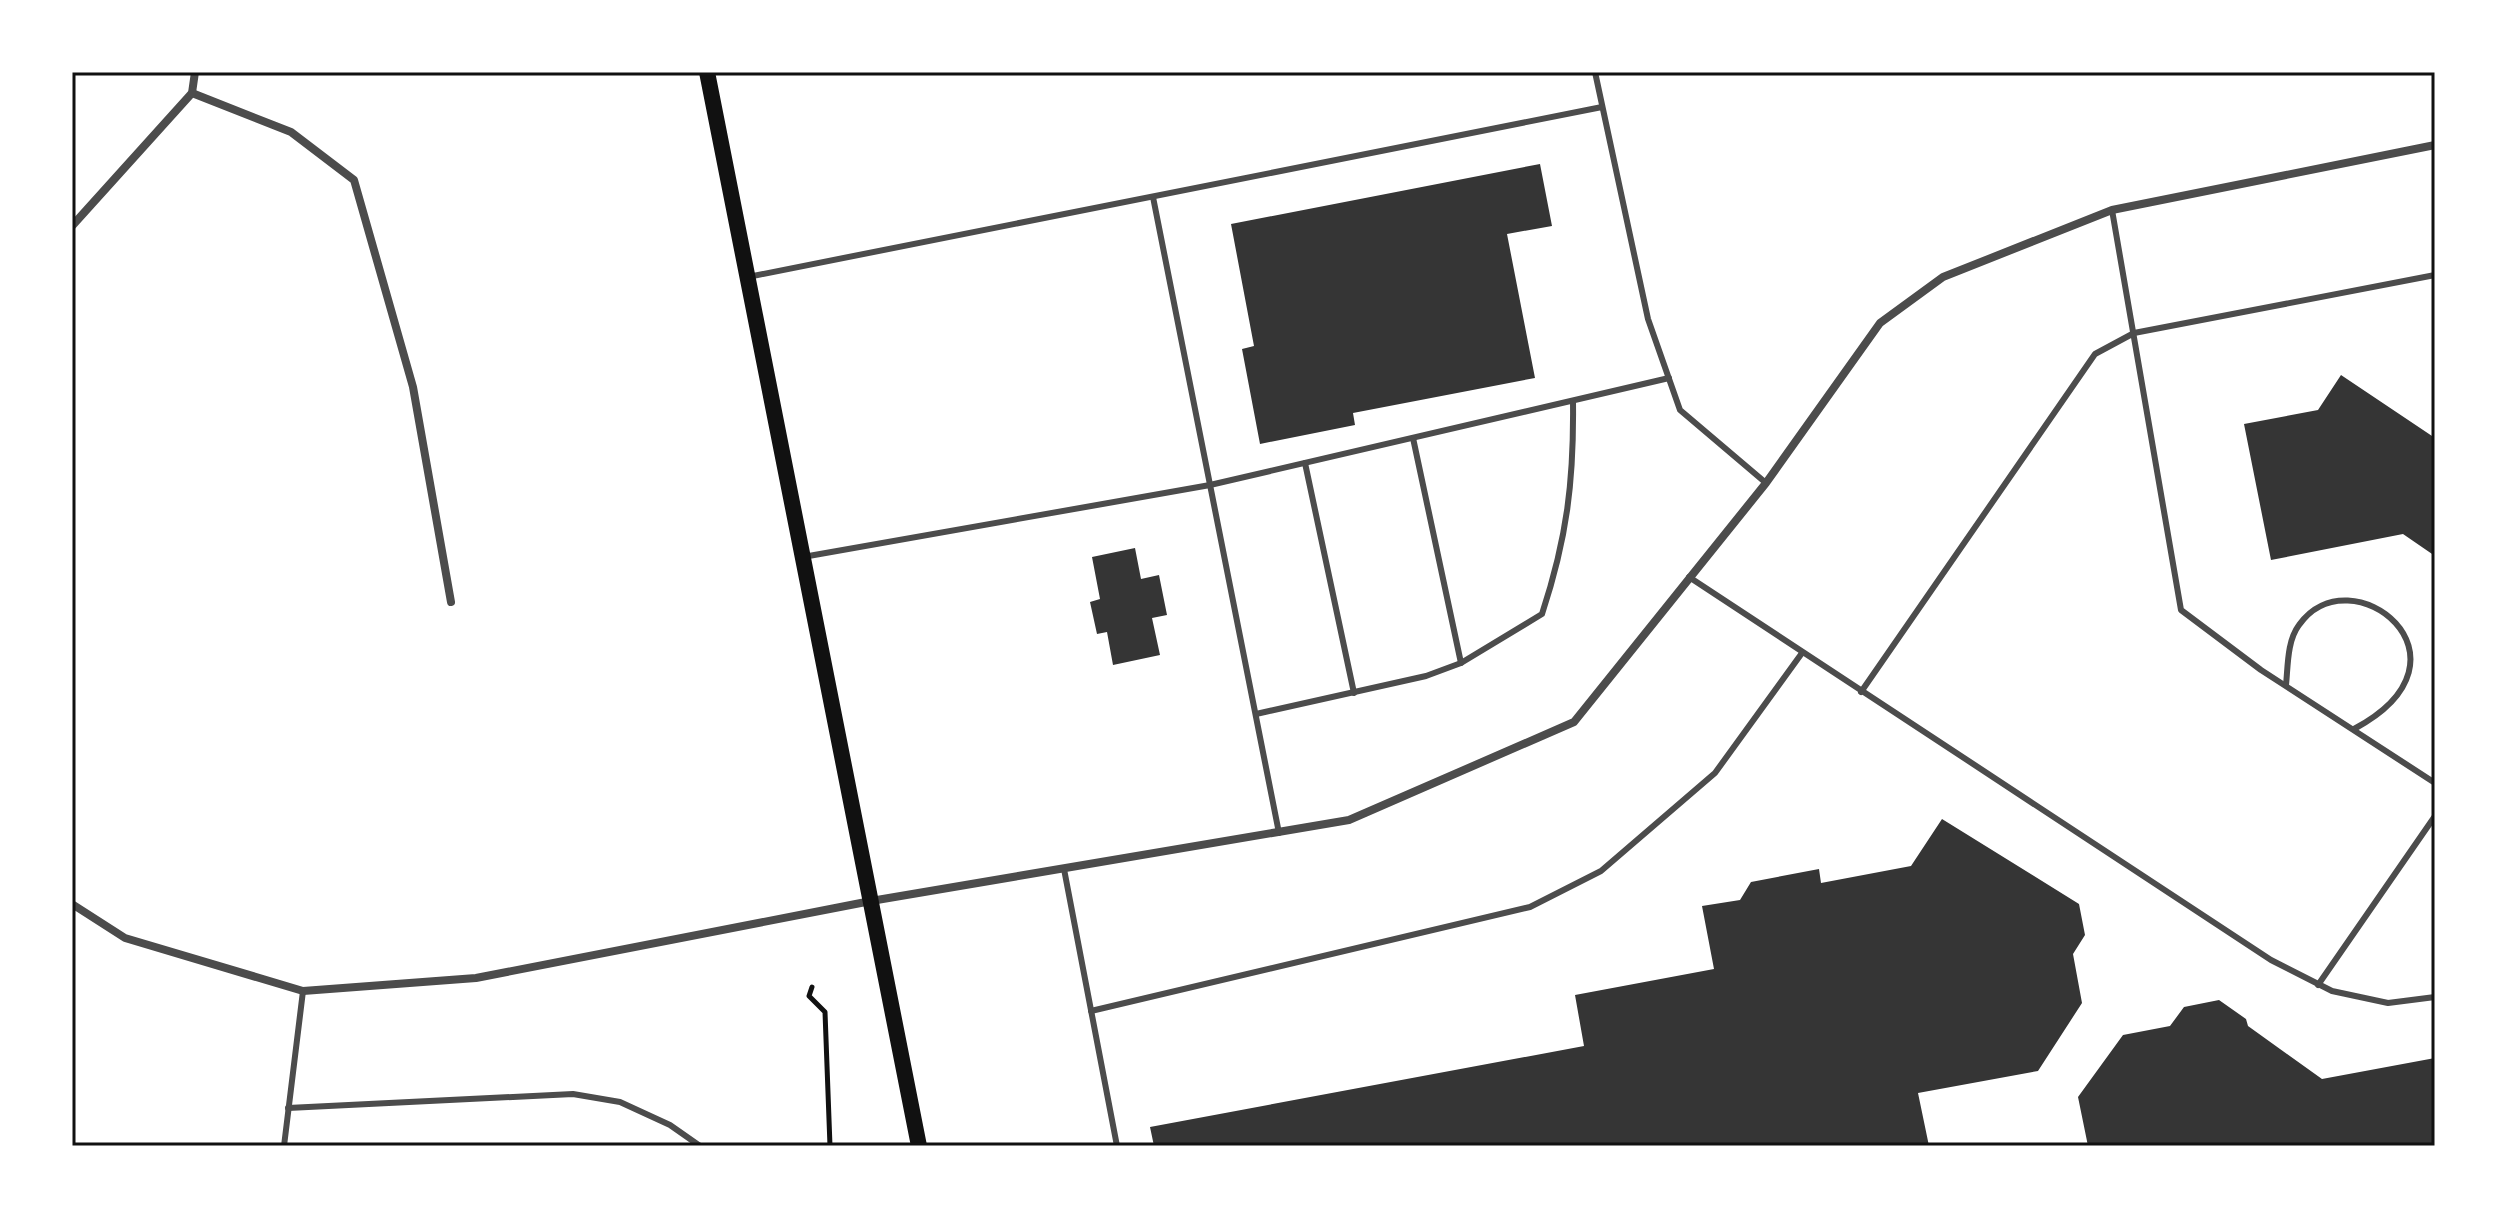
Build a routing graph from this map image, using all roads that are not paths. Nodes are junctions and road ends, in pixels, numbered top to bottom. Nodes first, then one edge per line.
1 (195, 72) edge
2 (707, 72) edge
3 (1595, 72) edge
4 (192, 93) junction
5 (1602, 107) junction
6 (2435, 145) edge
7 (1153, 197) junction
8 (2112, 210) junction
9 (72, 226) edge
10 (2435, 275) edge
11 (748, 277) junction
12 (2134, 333) junction
13 (1669, 378) junction
14 (1573, 401) junction
15 (1413, 438) junction
16 (1305, 463) junction
17 (1766, 483) junction
18 (1210, 485) junction
19 (803, 557) junction
20 (1689, 577) junction
21 (451, 602) dead end
22 (1802, 653) junction
23 (1461, 663) junction
24 (2286, 685) junction
25 (1861, 692) junction
26 (1354, 693) junction
27 (1256, 714) junction
28 (2354, 729) junction
29 (2435, 783) edge
30 (2435, 816) edge
31 (1279, 833) junction
32 (1064, 869) junction
33 (871, 901) junction
34 (72, 904) edge
35 (2318, 985) junction
36 (303, 991) junction
37 (2435, 997) edge
38 (1091, 1011) junction
39 (288, 1108) junction
40 (284, 1146) edge
41 (700, 1146) edge
42 (919, 1146) edge
43 (1117, 1146) edge

1 - 4 street
2 - 11 main road
3 - 5 lane
4 - 9 street
4 - 21 street
5 - 7 lane
5 - 13 lane
6 - 8 street
7 - 11 lane
7 - 18 lane
8 - 12 lane
8 - 17 street
10 - 12 lane
11 - 19 main road
12 - 24 lane
12 - 25 lane
13 - 14 lane
13 - 17 lane
14 - 15 lane
14 - 23 lane
15 - 16 lane
15 - 23 lane
16 - 18 lane
16 - 26 lane
17 - 20 street
18 - 19 lane
18 - 27 lane
19 - 33 main road
20 - 22 lane
20 - 31 street
22 - 25 lane
22 - 38 lane
23 - 26 lane
24 - 28 lane
24 - 28 lane
25 - 35 lane
26 - 27 lane
27 - 31 lane
28 - 29 lane
30 - 35 lane
31 - 32 street
32 - 33 street
32 - 38 lane
33 - 36 street
33 - 42 main road
34 - 36 street
35 - 37 lane
36 - 39 lane
38 - 43 lane
39 - 40 lane
39 - 41 lane

